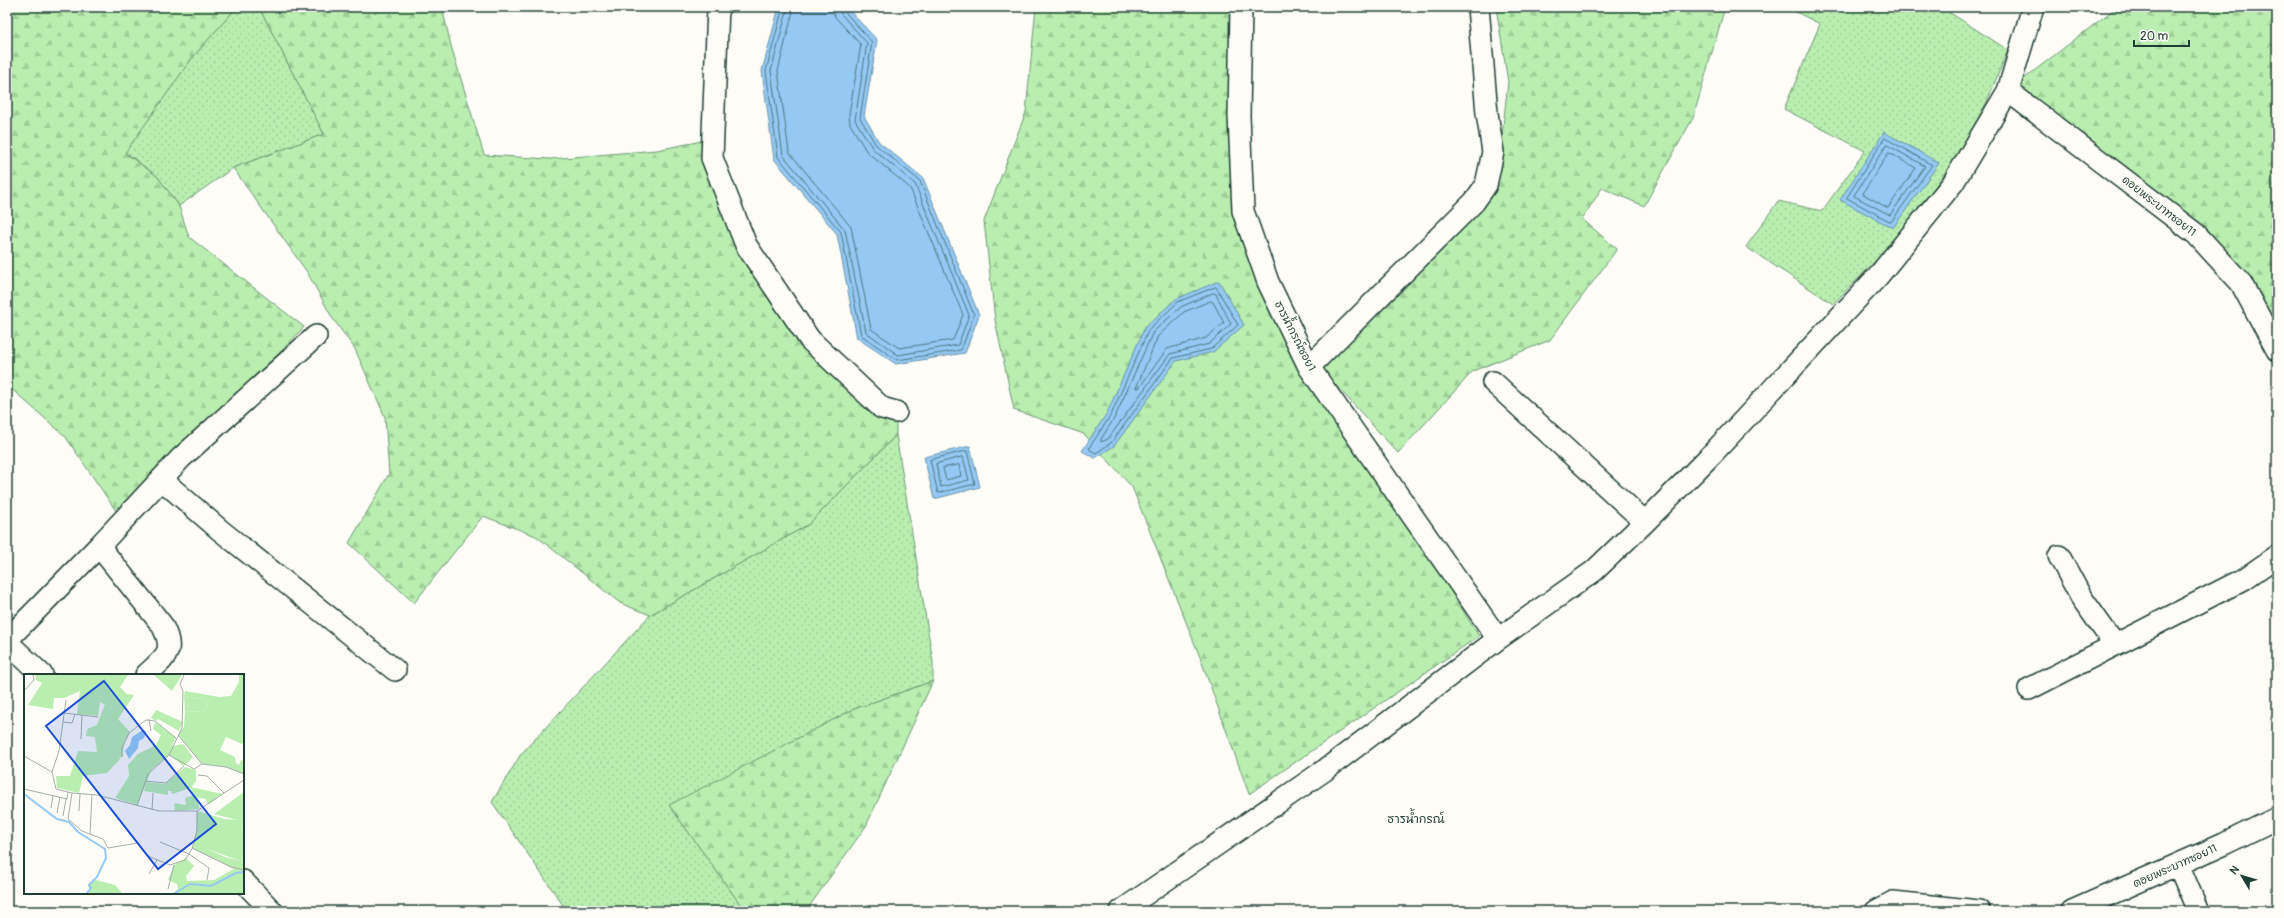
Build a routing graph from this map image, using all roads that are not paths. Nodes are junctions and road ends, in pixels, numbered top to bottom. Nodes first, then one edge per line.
1 (718, 7) edge
2 (1241, 7) edge
3 (1478, 7) edge
4 (2033, 7) edge
5 (2008, 91) junction
6 (316, 336) dead end
7 (2277, 350) edge
8 (1309, 367) junction
9 (1494, 382) dead end
10 (896, 412) dead end
11 (161, 479) junction
12 (1644, 522) junction
13 (99, 546) junction
14 (2059, 556) dead end
15 (2277, 556) edge
16 (1498, 639) junction
17 (7, 641) edge
18 (2115, 645) junction
19 (395, 670) dead end
20 (41, 674) edge
21 (147, 674) edge
22 (2029, 689) dead end
23 (2277, 818) edge
24 (2178, 864) junction
25 (244, 882) edge
26 (272, 911) edge
27 (1121, 911) edge
28 (1876, 911) edge
29 (1979, 911) edge
30 (2072, 911) edge
31 (2198, 911) edge

1 - 10 street
2 - 8 street, ธารน้ำกรณ์ซอย1
3 - 8 street
4 - 5 street
5 - 7 street, ดอยพระบาทซอย11
5 - 12 street
6 - 11 street
8 - 16 street, ธารน้ำกรณ์ซอย1
9 - 12 street
11 - 13 street
11 - 19 street
12 - 16 street
13 - 17 street
13 - 21 street
14 - 18 street
15 - 18 street
16 - 27 street
17 - 20 street
18 - 22 street
23 - 24 street, ดอยพระบาทซอย11
24 - 30 street, ดอยพระบาทซอย11
24 - 31 street
25 - 26 street
28 - 29 street

